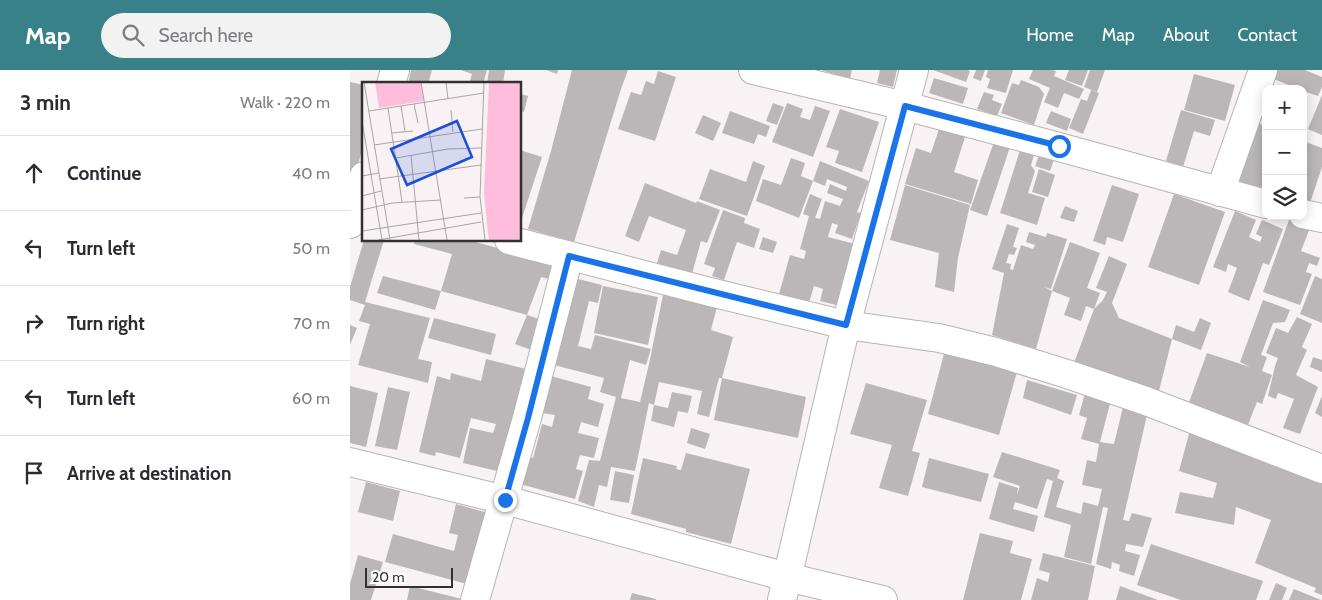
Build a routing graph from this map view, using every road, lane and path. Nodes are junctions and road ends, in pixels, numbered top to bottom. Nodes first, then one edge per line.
1 (753, 70) edge
2 (914, 70) edge
3 (1263, 70) edge
4 (905, 106) junction
5 (1220, 192) junction
6 (1262, 203) edge
7 (1307, 215) edge
8 (1322, 218) edge
9 (513, 241) edge
10 (569, 256) junction
11 (846, 325) junction
12 (350, 462) edge
13 (1322, 469) edge
14 (505, 500) junction
15 (784, 588) edge
16 (475, 600) edge
17 (882, 600) edge

1 - 4 street
2 - 4 street
3 - 5 street
4 - 5 street
4 - 11 street
5 - 6 street
7 - 8 street
9 - 10 street
10 - 11 street
10 - 14 street
11 - 13 street
11 - 15 street
12 - 14 street
14 - 15 street
14 - 16 street
15 - 17 street

